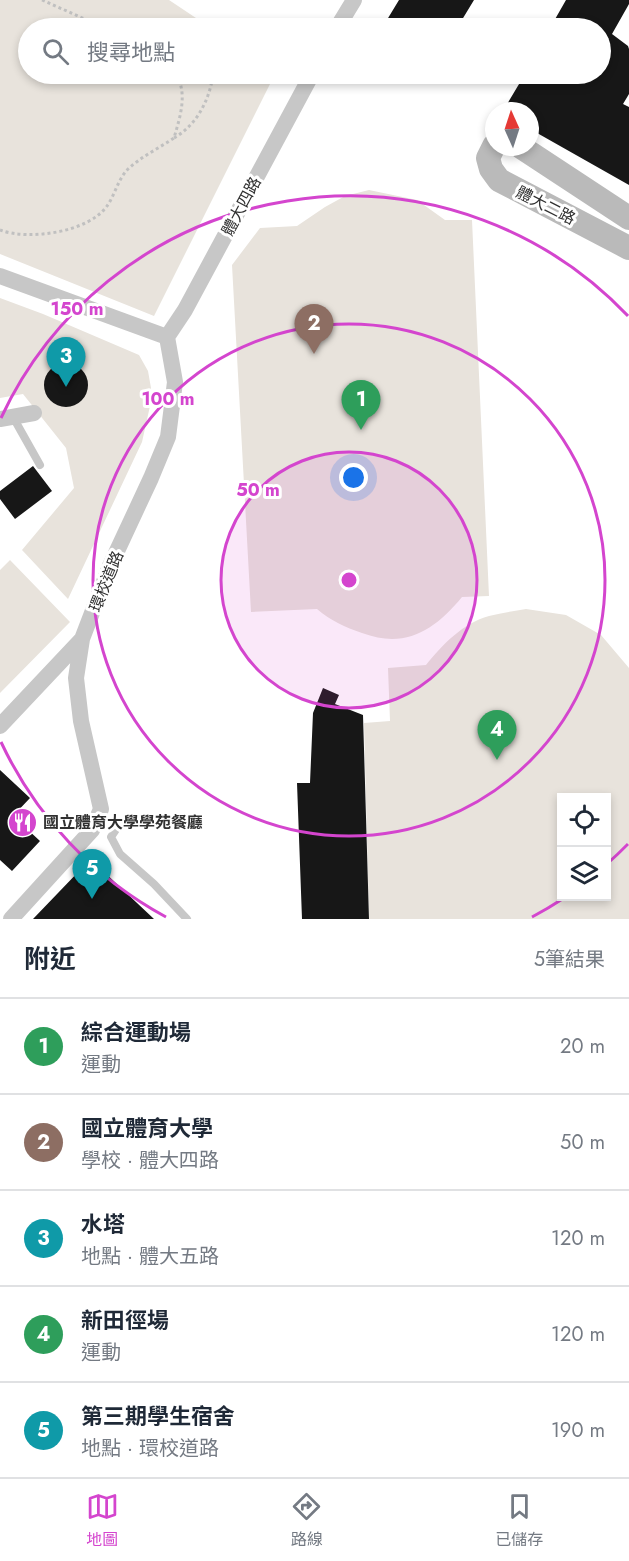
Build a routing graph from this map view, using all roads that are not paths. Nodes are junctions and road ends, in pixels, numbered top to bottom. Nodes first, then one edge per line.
1 (354, 0) edge
2 (343, 18) edge
3 (307, 84) edge
4 (489, 156) edge
5 (534, 156) edge
6 (629, 218) edge
7 (629, 248) edge
8 (0, 276) edge
9 (167, 338) junction
10 (34, 413) dead end
11 (7, 418) edge
12 (40, 465) dead end
13 (82, 639) junction
14 (0, 726) edge
15 (121, 822) dead end
16 (11, 919) edge
17 (187, 919) edge

1 - 2 street
3 - 9 street, 體大四路
4 - 7 street, 體大二路
5 - 6 street, 體大二路
8 - 9 street
9 - 13 street, 環校道路
10 - 11 street
11 - 12 lane
13 - 14 street
13 - 16 street, 環校道路
15 - 17 lane

